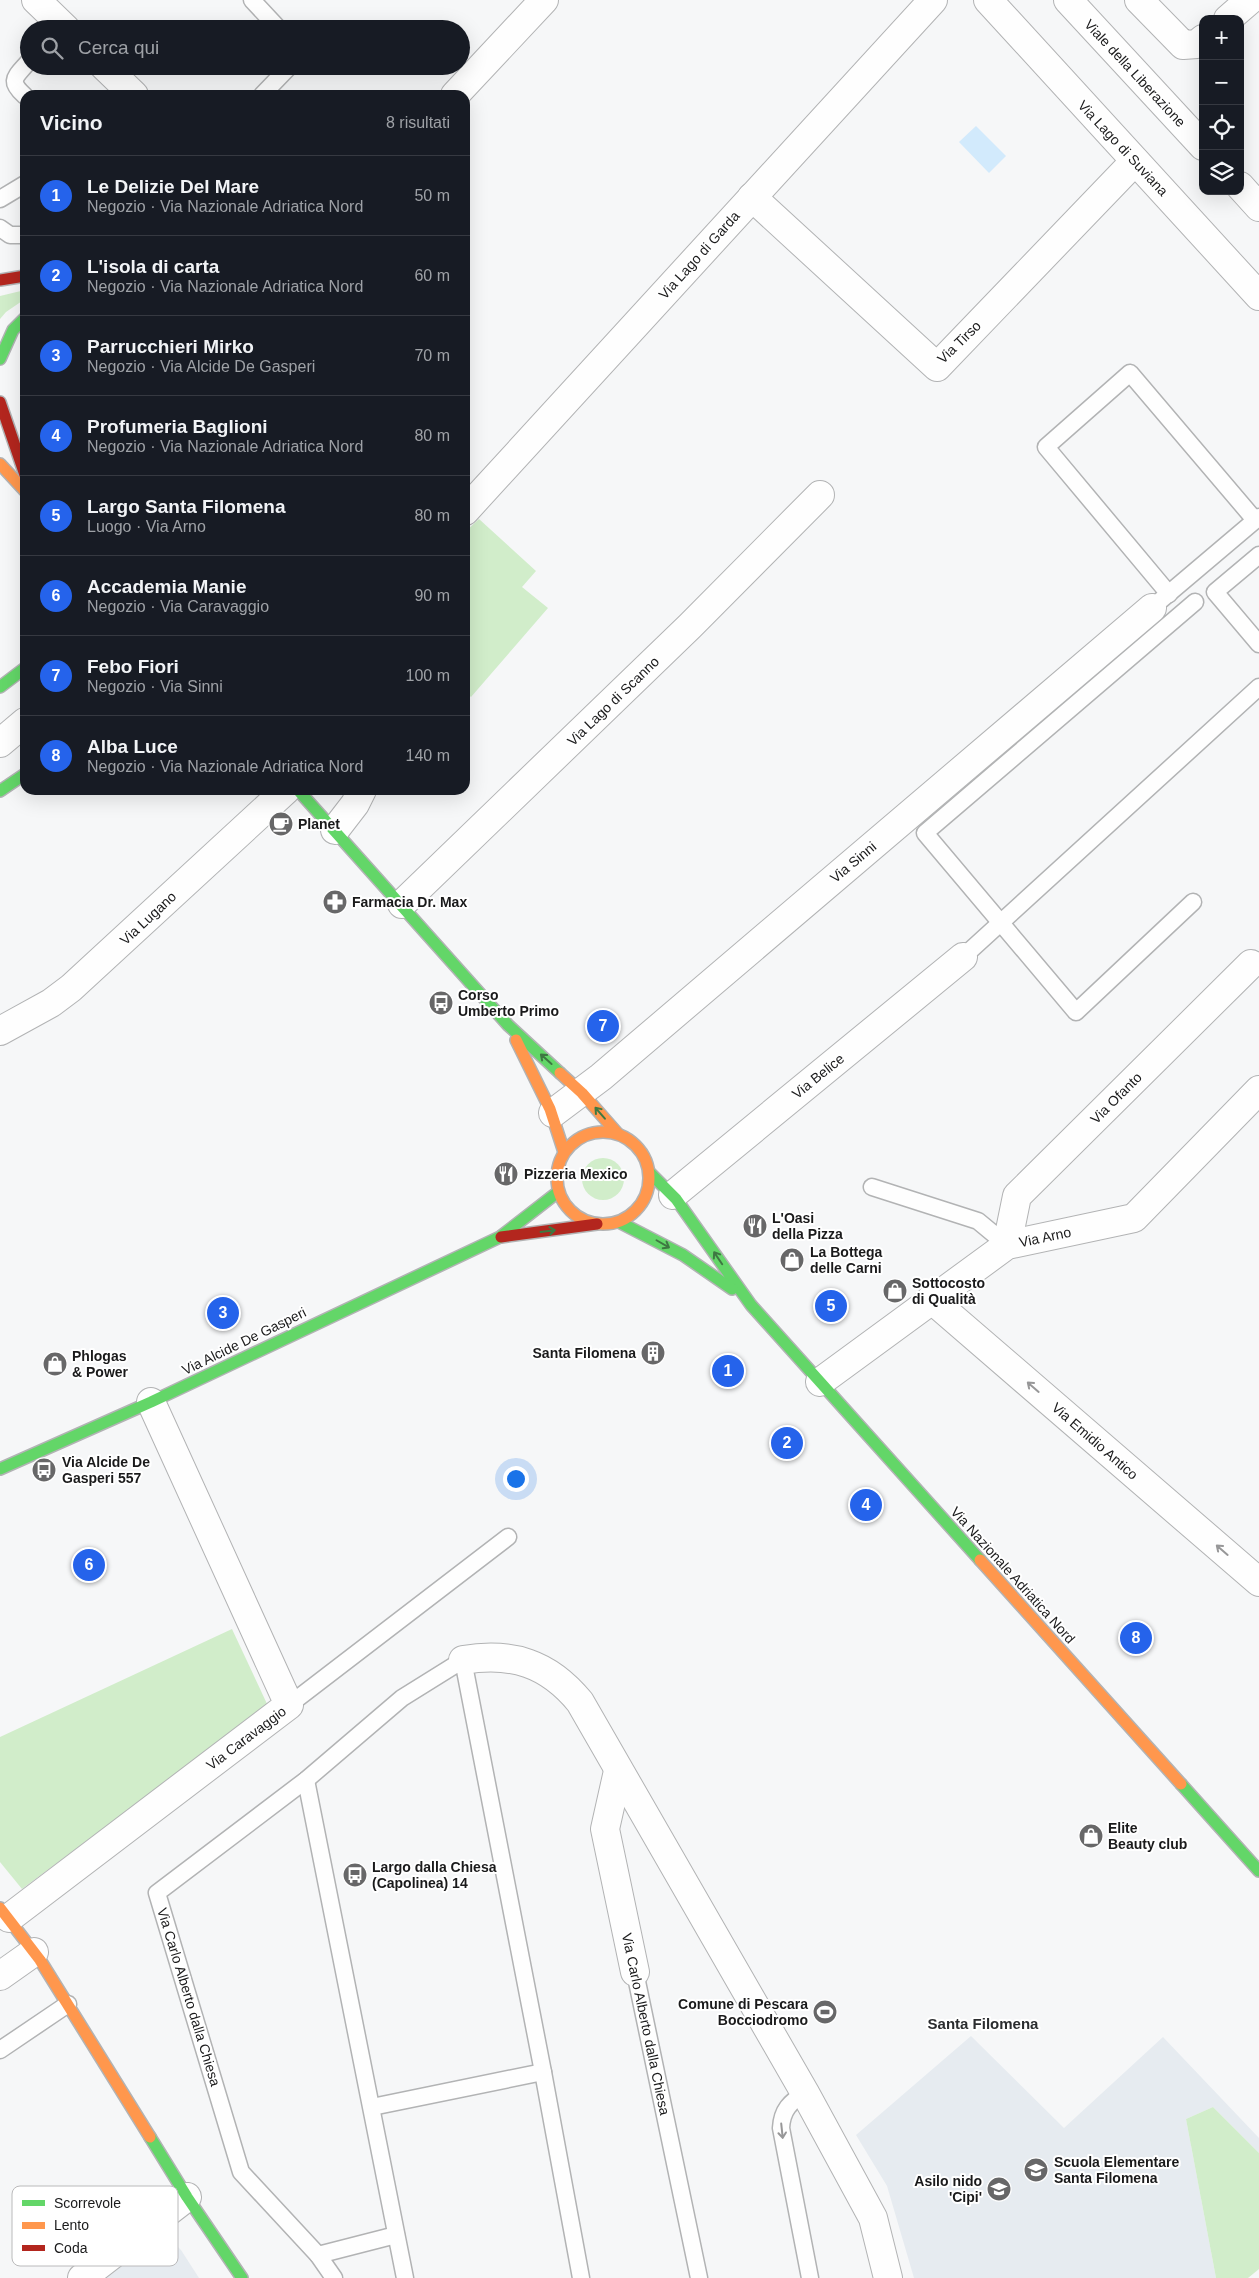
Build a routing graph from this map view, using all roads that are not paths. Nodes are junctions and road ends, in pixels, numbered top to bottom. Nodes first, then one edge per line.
1 (36, 0) edge
2 (252, 0) edge
3 (544, 0) edge
4 (933, 0) edge
5 (988, 0) edge
6 (1068, 0) edge
7 (1140, 0) edge
8 (1250, 0) edge
9 (1233, 15) edge
10 (57, 20) edge
11 (271, 20) edge
12 (1199, 43) edge
13 (20, 71) edge
14 (113, 75) edge
15 (281, 75) edge
16 (129, 90) edge
17 (267, 90) edge
18 (460, 90) edge
19 (20, 91) edge
20 (1199, 142) edge
21 (1135, 161) junction
22 (20, 187) edge
23 (1244, 190) edge
24 (752, 197) junction
25 (0, 198) edge
26 (1259, 207) edge
27 (0, 228) edge
28 (20, 235) edge
29 (20, 277) edge
30 (0, 280) edge
31 (1259, 296) edge
32 (20, 323) edge
33 (0, 359) edge
34 (0, 402) edge
35 (20, 462) edge
36 (0, 464) edge
37 (20, 486) edge
38 (820, 495) dead end
39 (470, 506) edge
40 (1257, 519) edge
41 (1259, 556) edge
42 (1160, 601) junction
43 (1195, 602) dead end
44 (1259, 644) edge
45 (20, 672) edge
46 (0, 687) edge
47 (1259, 687) edge
48 (20, 726) edge
49 (0, 743) edge
50 (20, 777) edge
51 (0, 791) edge
52 (281, 795) edge
53 (303, 795) edge
54 (360, 795) edge
55 (335, 830) junction
56 (1193, 902) dead end
57 (402, 904) junction
58 (1001, 923) junction
59 (963, 957) joint
60 (1252, 964) dead end
61 (508, 1026) junction
62 (0, 1031) edge
63 (1259, 1090) edge
64 (582, 1093) junction
65 (553, 1113) junction
66 (618, 1134) junction
67 (564, 1152) junction
68 (650, 1173) junction
69 (872, 1187) dead end
70 (558, 1192) junction
71 (673, 1194) junction
72 (619, 1222) junction
73 (597, 1224) junction
74 (500, 1237) junction
75 (1007, 1246) junction
76 (745, 1298) junction
77 (931, 1299) junction
78 (820, 1382) junction
79 (151, 1402) junction
80 (0, 1470) edge
81 (508, 1537) dead end
82 (1259, 1582) edge
83 (463, 1660) junction
84 (289, 1705) junction
85 (618, 1771) junction
86 (306, 1780) junction
87 (1259, 1871) edge
88 (4, 1913) edge
89 (34, 1952) junction
90 (635, 1972) joint
91 (0, 1976) edge
92 (68, 2004) junction
93 (0, 2050) edge
94 (543, 2072) junction
95 (805, 2093) junction
96 (372, 2107) junction
97 (187, 2197) junction
98 (178, 2204) edge
99 (396, 2235) junction
100 (318, 2255) junction
101 (98, 2266) edge
102 (82, 2278) edge
103 (242, 2278) edge
104 (334, 2278) edge
105 (405, 2278) edge
106 (581, 2278) edge
107 (699, 2278) edge
108 (810, 2278) edge
109 (888, 2278) edge

1 - 10 street
2 - 11 lane
3 - 18 street
4 - 24 street, Via Lago di Garda
5 - 21 street, Via Lago di Suviana
6 - 20 street, Viale della Liberazione
7 - 12 street
8 - 9 street
13 - 19 lane
14 - 16 street
15 - 17 lane
21 - 24 street, Via Tirso
21 - 31 street, Via Lago di Suviana
22 - 25 lane
23 - 26 street
24 - 39 street, Via Lago di Garda
27 - 28 lane
29 - 30 main road
32 - 33 main road
34 - 35 main road
36 - 37 main road
38 - 57 street, Via Lago di Scanno
40 - 42 lane
40 - 42 lane
41 - 44 lane
42 - 64 street, Via Sinni
43 - 58 lane
45 - 46 main road
47 - 58 lane
48 - 49 street
50 - 51 main road
52 - 62 street, Via Lugano
53 - 55 main road
54 - 55 street
55 - 57 main road
56 - 58 lane
57 - 61 main road
58 - 59 lane
59 - 71 street, Via Belice
60 - 75 street, Via Ofanto
64 -> 61 main road
61 - 65 main road
63 - 75 street, Via Arno
64 - 65 street, Via Sinni
66 -> 64 main road
65 - 67 main road
66 - 67 main road
66 - 68 main road
67 - 70 main road
68 - 71 main road
68 - 72 main road
69 - 75 lane
70 - 73 main road
70 - 74 main road, Via Alcide De Gasperi
76 -> 71 main road
72 - 73 main road
72 -> 76 main road
74 -> 73 main road, Via Alcide De Gasperi
74 - 79 main road, Via Alcide De Gasperi
75 - 77 street, Via Arno
76 - 78 main road, Via Nazionale Adriatica Nord
77 - 78 street, Via Arno
82 -> 77 street, Via Emidio Antico
78 - 87 main road, Via Nazionale Adriatica Nord
79 - 80 main road, Via Alcide De Gasperi
79 - 84 street, Via Caravaggio
81 - 84 lane
83 - 85 street, Via Carlo Alberto dalla Chiesa
83 - 86 lane, Via Carlo Alberto dalla Chiesa
83 - 94 lane
84 - 88 street, Via Caravaggio
85 - 90 street, Via Carlo Alberto dalla Chiesa
85 - 95 street, Via Carlo Alberto dalla Chiesa
86 - 96 lane
86 - 100 lane, Via Carlo Alberto dalla Chiesa
88 - 89 main road, Via Caravaggio
89 - 91 street
89 - 92 main road, Via Caravaggio
90 - 107 lane, Via Carlo Alberto dalla Chiesa
92 - 93 lane
92 - 97 main road, Via Caravaggio
94 - 96 lane
94 - 106 lane
95 -> 108 lane
95 - 109 street, Via Carlo Alberto dalla Chiesa
96 - 99 lane
97 - 98 street
97 - 103 main road, Via Caravaggio
99 - 100 lane
99 - 105 lane
100 - 104 lane, Via Carlo Alberto dalla Chiesa
101 - 102 street

